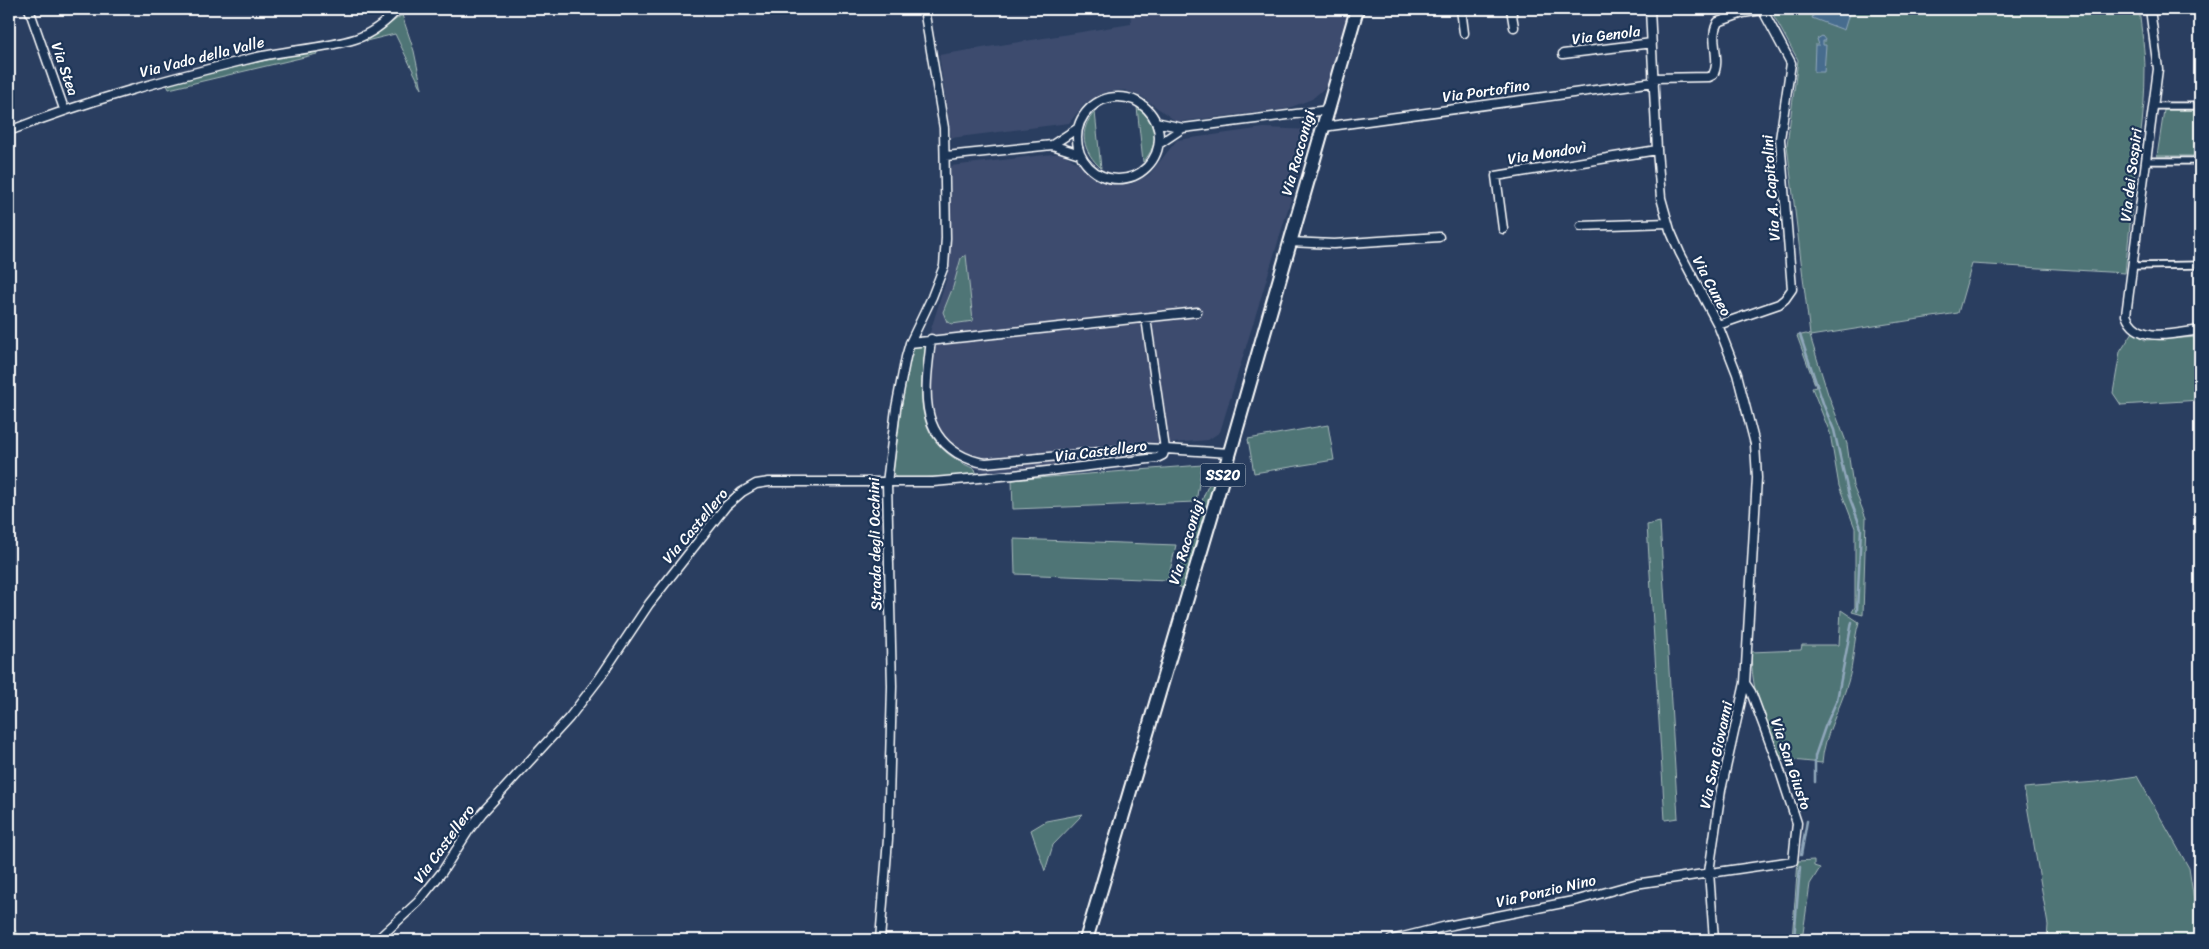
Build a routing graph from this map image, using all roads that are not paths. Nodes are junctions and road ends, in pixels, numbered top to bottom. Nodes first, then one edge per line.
1 (29, 9) edge
2 (398, 9) edge
3 (924, 9) edge
4 (1357, 9) edge
5 (1461, 9) edge
6 (1511, 9) edge
7 (1650, 9) edge
8 (1762, 9) edge
9 (2150, 9) edge
10 (1514, 27) dead end
11 (1464, 33) dead end
12 (1652, 43) junction
13 (1563, 54) dead end
14 (1654, 80) junction
15 (2154, 106) junction
16 (2200, 106) edge
17 (64, 110) junction
18 (1328, 110) junction
19 (1156, 122) junction
20 (1323, 127) junction
21 (1078, 128) junction
22 (1183, 128) junction
23 (9, 130) edge
24 (1159, 144) junction
25 (1052, 146) junction
26 (1657, 150) junction
27 (1080, 154) junction
28 (946, 156) junction
29 (2200, 161) edge
30 (2146, 162) junction
31 (1668, 223) junction
32 (1581, 226) dead end
33 (1503, 229) dead end
34 (1439, 237) dead end
35 (1289, 242) junction
36 (2200, 265) edge
37 (2133, 266) junction
38 (1197, 312) dead end
39 (1146, 318) junction
40 (1718, 325) junction
41 (2200, 330) edge
42 (931, 339) junction
43 (910, 343) junction
44 (1165, 449) junction
45 (1230, 453) junction
46 (886, 483) junction
47 (1751, 574) joint
48 (1744, 683) junction
49 (1709, 872) junction
50 (378, 940) edge
51 (880, 940) edge
52 (1086, 940) edge
53 (1391, 940) edge
54 (1714, 940) edge

1 - 17 street, Via Stea
2 - 17 street, Via Vado della Valle
3 - 28 street, Strada degli Occhini
4 - 18 main road, Via Racconigi / SS20
5 - 11 street
6 - 10 street
7 - 12 street, Via Cuneo
8 - 14 street, Via Portofino
8 - 40 street, Via A. Capitolini
9 - 15 street, Via dei Sospiri
12 - 13 street, Via Genola
12 - 14 street, Via Cuneo
14 - 20 street, Via Portofino
14 - 26 street, Via Cuneo
15 - 16 street
15 - 30 street, Via dei Sospiri
17 - 23 street, Via Vado della Valle
18 - 20 main road, Via Racconigi / SS20
18 - 22 street
19 - 21 street
19 - 22 street
19 - 24 street
20 - 35 main road, Via Racconigi / SS20
21 - 25 street
21 - 27 street
22 - 24 street
24 - 27 street
25 - 27 street
25 - 28 street
26 - 31 street, Via Cuneo
26 - 33 street, Via Mondovì
28 - 43 street, Strada degli Occhini
29 - 30 street
30 - 37 street, Via dei Sospiri
31 - 32 street
31 - 40 street, Via Cuneo
34 - 35 street
35 - 45 main road, Via Racconigi / SS20
36 - 37 street
37 - 41 street, Via dei Sospiri
38 - 39 street
39 - 42 street
39 - 44 street
40 - 47 street, Via Cuneo
42 - 43 street
42 - 44 street
43 - 46 street, Strada degli Occhini
44 - 45 street, Via Castellero
44 - 46 street, Via Castellero
45 - 52 main road, Via Racconigi / SS20
46 - 50 street, Via Castellero
46 - 51 street, Strada degli Occhini
47 - 48 street, Via San Giovanni
48 - 49 street, Via San Giovanni
48 - 49 street, Via San Giusto
49 - 53 street, Via Ponzio Nino
49 - 54 street, Via San Giovanni

